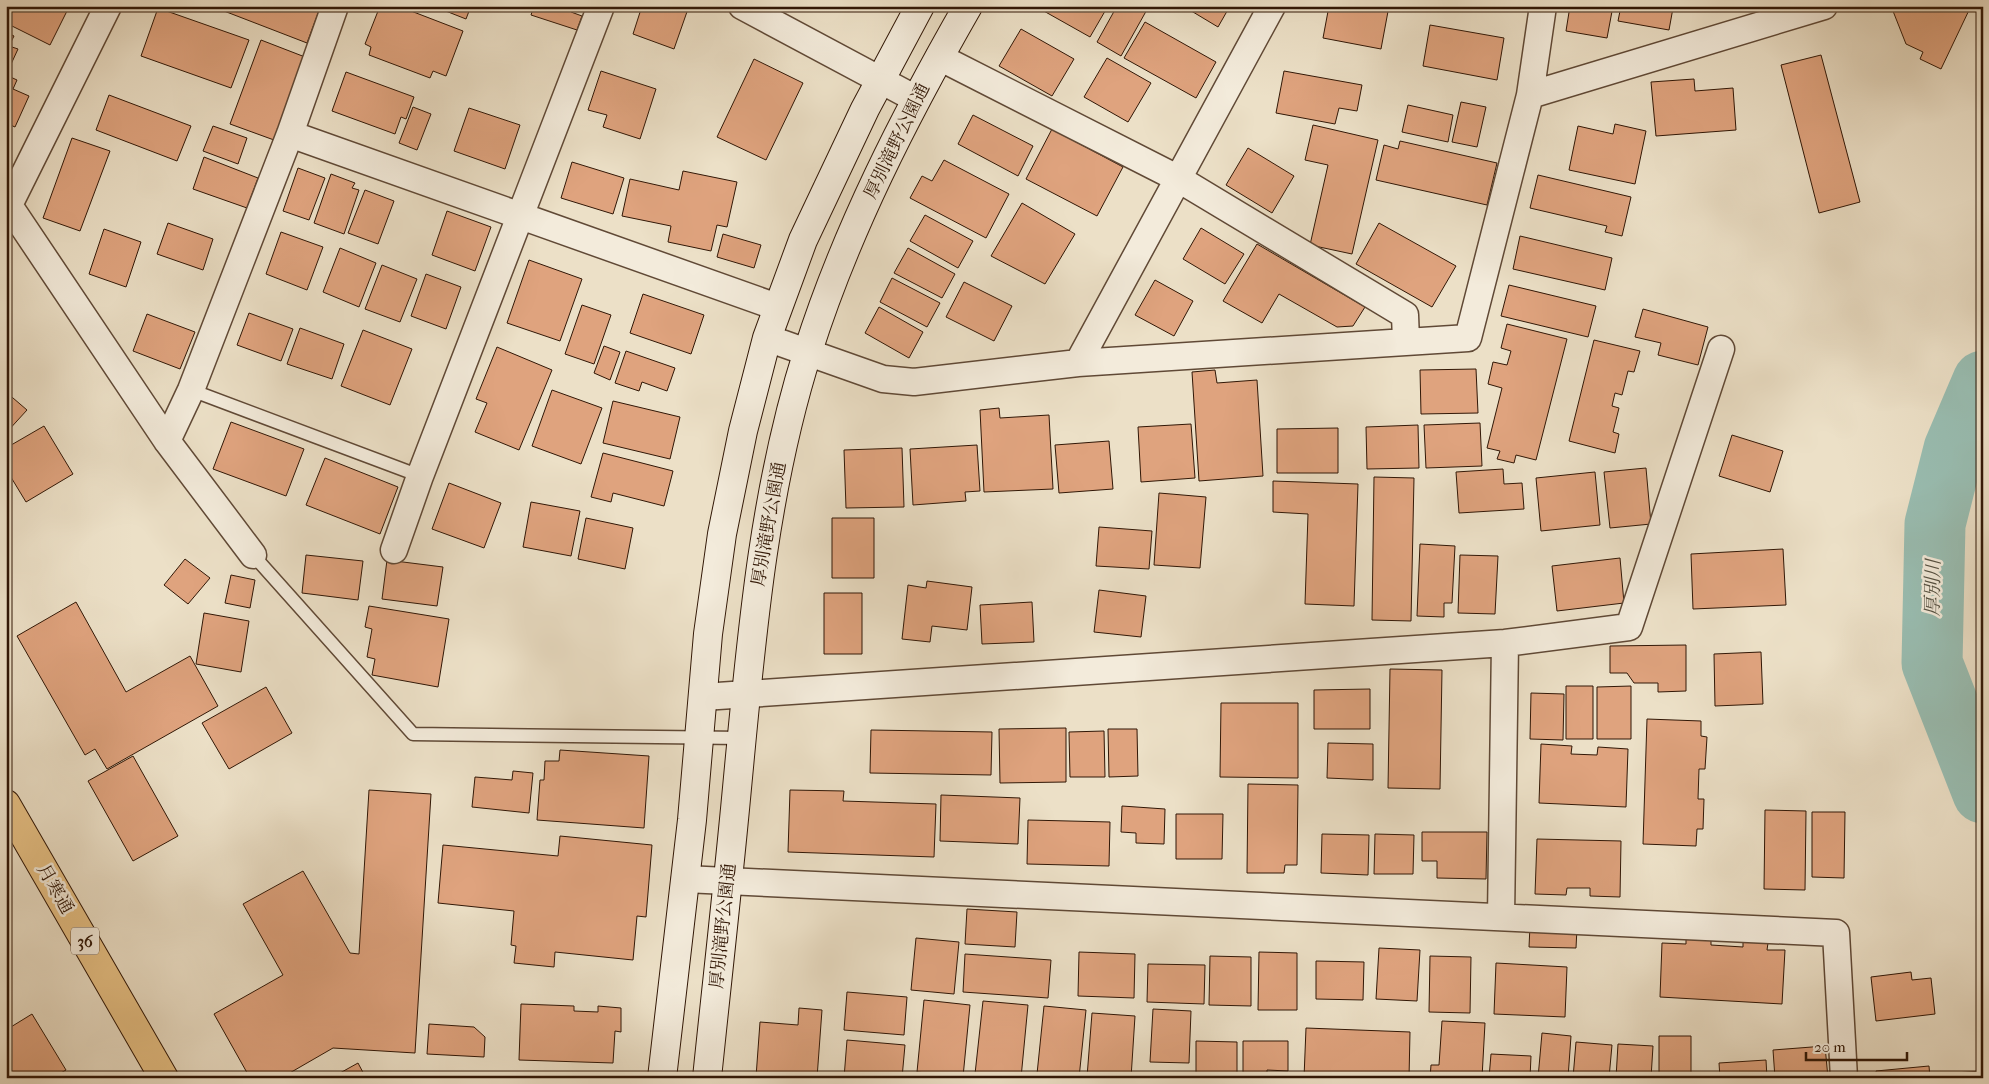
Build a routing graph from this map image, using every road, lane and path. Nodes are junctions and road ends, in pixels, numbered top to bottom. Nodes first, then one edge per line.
1 (108, 6) edge
2 (335, 6) edge
3 (601, 6) edge
4 (742, 6) edge
5 (920, 6) edge
6 (968, 6) edge
7 (1272, 6) edge
8 (1543, 6) edge
9 (1824, 6) edge
10 (939, 57) junction
11 (880, 81) junction
12 (1530, 95) junction
13 (916, 99) junction
14 (290, 134) junction
15 (1177, 178) junction
16 (8, 203) edge
17 (520, 217) junction
18 (777, 307) junction
19 (767, 338) junction
20 (1406, 340) junction
21 (1721, 349) dead end
22 (808, 352) junction
23 (1078, 363) junction
24 (191, 390) junction
25 (167, 441) junction
26 (420, 476) junction
27 (394, 550) dead end
28 (252, 555) joint
29 (1505, 643) junction
30 (746, 696) junction
31 (703, 697) junction
32 (699, 737) junction
33 (742, 738) junction
34 (6, 804) edge
35 (685, 879) junction
36 (728, 882) junction
37 (1501, 917) junction
38 (164, 1078) edge
39 (662, 1078) edge
40 (706, 1078) edge
41 (1844, 1078) edge

1 - 16 street
2 - 14 street
3 - 17 street
4 - 11 street
5 - 11 main road
6 - 10 main road, 厚別滝野公園通
7 - 15 street
8 - 12 street
9 - 12 street
10 - 13 main road, 厚別滝野公園通
10 - 15 street
11 - 13 street
11 - 18 main road
12 - 20 street
13 - 22 main road, 厚別滝野公園通
14 - 17 street
14 - 24 street
15 - 20 street
15 - 23 street
16 - 25 street
17 - 18 street
17 - 26 street
18 - 19 main road
19 - 22 street
19 - 31 main road
20 - 23 street
21 - 29 street
22 - 23 street
22 - 30 main road, 厚別滝野公園通
24 - 25 street
24 - 26 lane
25 - 28 street
26 - 27 street
28 - 32 lane
29 - 30 street
29 - 37 street
30 - 31 street
30 - 33 main road, 厚別滝野公園通
31 - 32 main road
32 - 33 lane
32 - 35 main road
33 - 36 main road, 厚別滝野公園通
34 - 38 highway, 月寒通 / 36
35 - 36 street
35 - 39 main road
36 - 37 street
36 - 40 main road, 厚別滝野公園通
37 - 41 street

